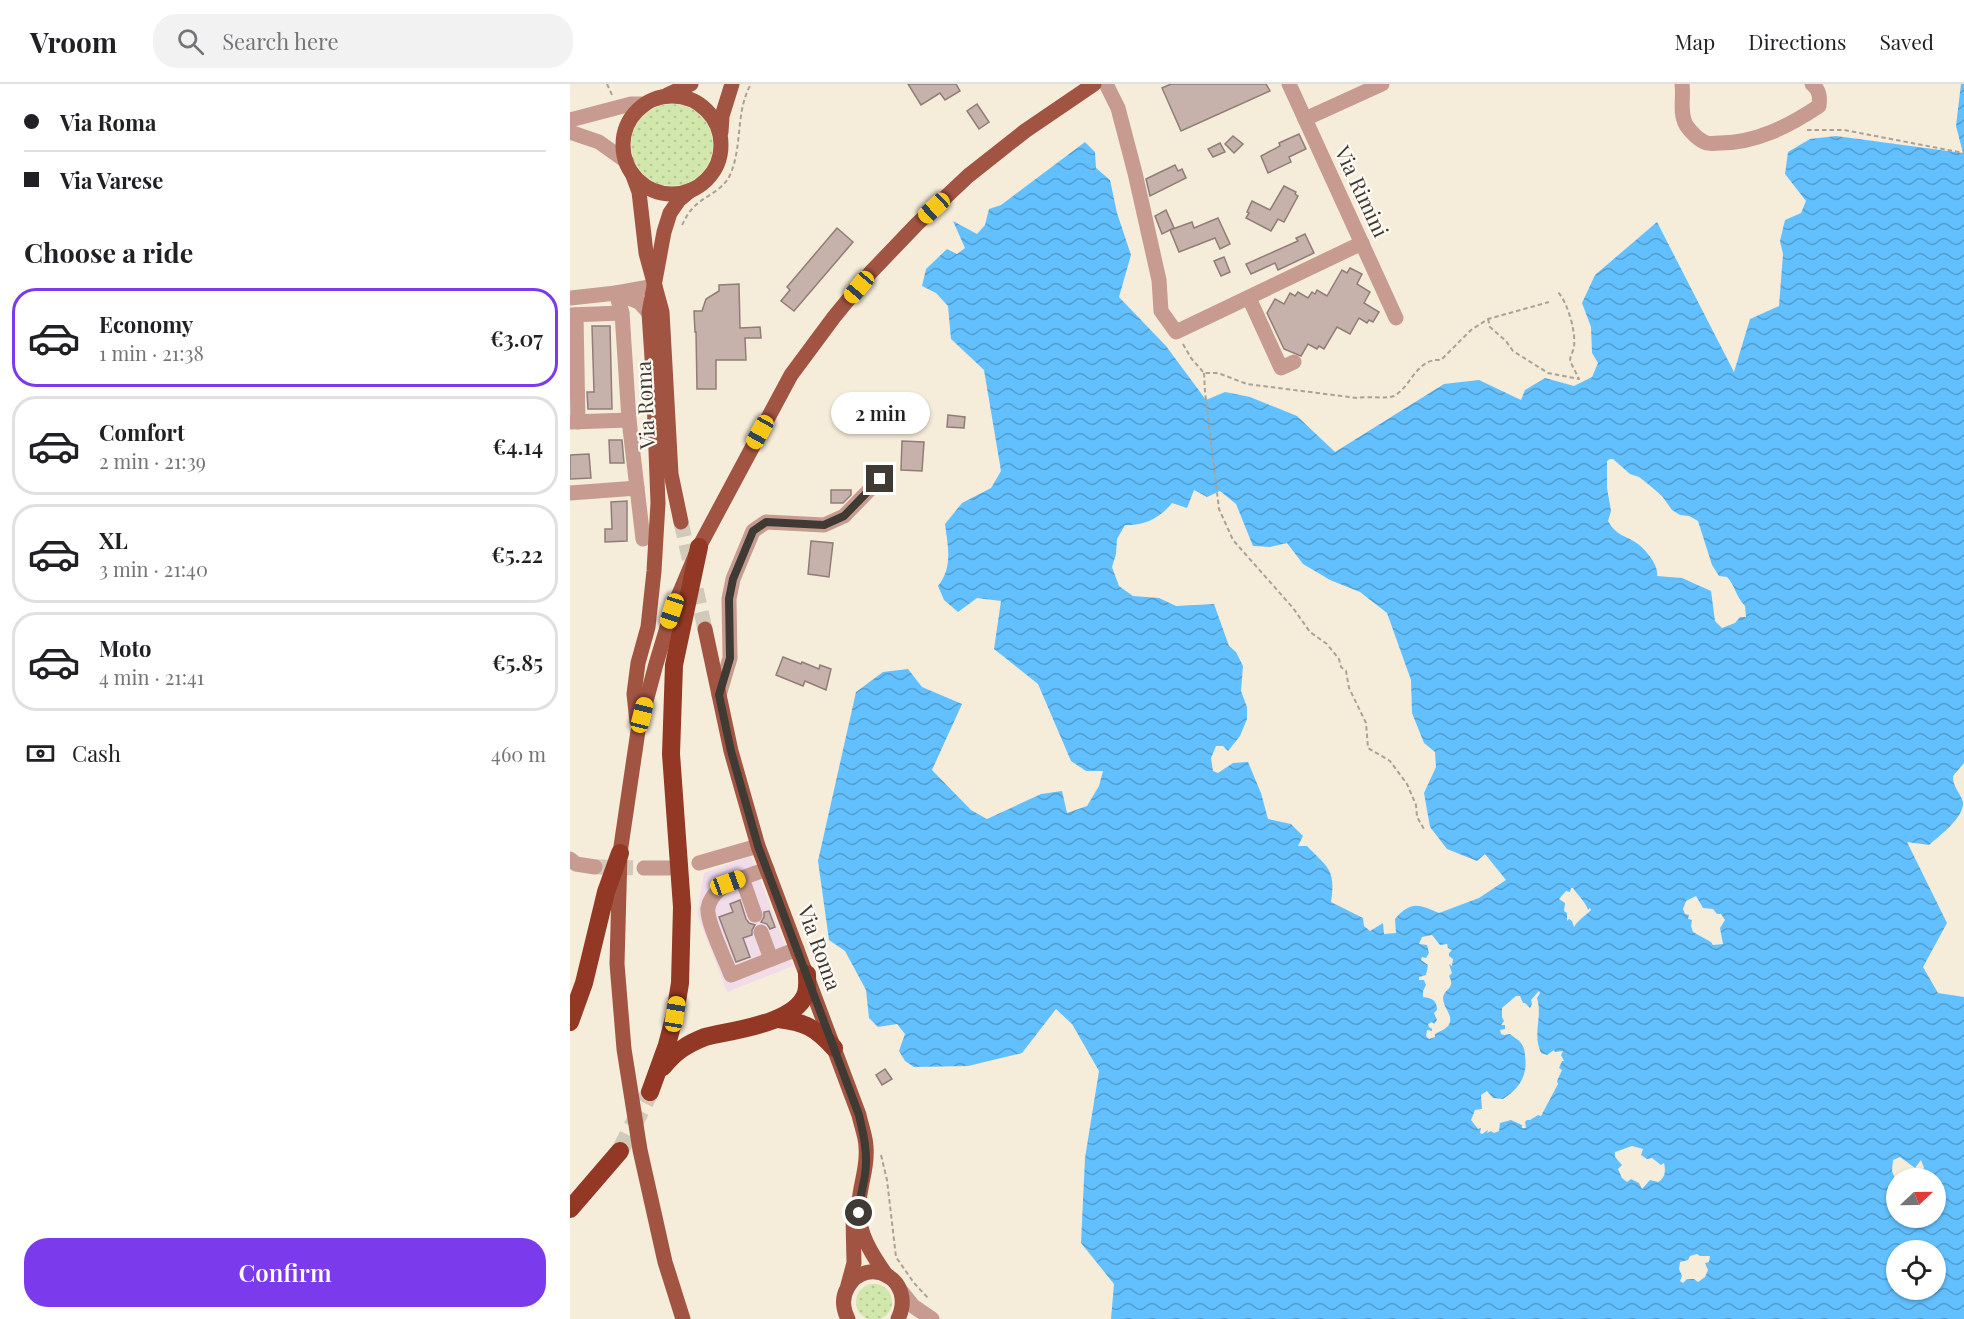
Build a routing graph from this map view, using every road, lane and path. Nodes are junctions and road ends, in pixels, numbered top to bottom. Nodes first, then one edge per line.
1 (691, 84) edge
2 (732, 84) edge
3 (751, 84) edge
4 (1106, 84) edge
5 (1289, 84) edge
6 (1382, 84) edge
7 (1682, 84) edge
8 (1812, 84) edge
9 (1090, 87) edge
10 (661, 97) junction
11 (645, 104) junction
12 (1305, 119) junction
13 (570, 120) edge
14 (1804, 131) dead end
15 (570, 132) edge
16 (721, 135) junction
17 (1964, 153) edge
18 (629, 168) junction
19 (691, 190) junction
20 (663, 240) junction
21 (1362, 243) junction
22 (655, 286) junction
23 (1558, 292) dead end
24 (616, 293) junction
25 (570, 298) edge
26 (1249, 298) junction
27 (1549, 302) dead end
28 (622, 313) junction
29 (649, 313) junction
30 (573, 315) edge
31 (1396, 318) dead end
32 (1488, 320) junction
33 (1176, 332) junction
34 (1294, 362) dead end
35 (1204, 373) junction
36 (629, 420) junction
37 (574, 422) edge
38 (880, 479) dead end
39 (637, 488) junction
40 (570, 493) edge
41 (681, 522) tunnel mouth
42 (643, 539) dead end
43 (699, 547) junction
44 (705, 629) tunnel mouth
45 (719, 695) junction
46 (638, 731) junction
47 (1424, 829) dead end
48 (758, 846) junction
49 (620, 852) junction
50 (570, 858) edge
51 (699, 863) dead end
52 (595, 867) tunnel mouth
53 (644, 868) tunnel mouth
54 (669, 868) dead end
55 (767, 869) junction
56 (742, 878) junction
57 (755, 915) dead end
58 (761, 932) dead end
59 (797, 949) junction
60 (771, 959) junction
61 (807, 974) junction
62 (778, 1019) junction
63 (570, 1022) edge
64 (834, 1048) junction
65 (620, 1151) tunnel mouth
66 (859, 1203) junction
67 (570, 1209) edge
68 (896, 1257) dead end
69 (665, 1262) junction
70 (887, 1276) junction
71 (846, 1291) junction
72 (901, 1291) junction
73 (932, 1302) dead end
74 (846, 1316) edge
75 (672, 1319) edge
76 (683, 1319) edge
77 (898, 1319) edge
78 (932, 1319) edge

1 - 10 main road
2 - 16 main road
3 - 20 path
4 - 33 street
5 - 12 street, Via Rimini
6 - 12 street
7 - 8 street
9 - 43 main road
10 - 11 main road
10 - 16 main road
11 - 13 street
11 - 18 main road
12 - 21 street, Via Rimini
14 - 17 path
15 - 18 street
16 - 19 main road
18 - 19 main road
18 - 22 main road, Via Roma
19 - 20 main road, Via Roma
20 - 22 main road, Via Roma
21 - 26 street
21 - 31 street, Via Rimini
22 - 24 street
22 - 29 main road
22 - 41 main road, Via Roma
23 - 32 path
24 - 25 street
24 - 28 street
24 - 29 street
26 - 33 street
26 - 34 street
27 - 32 path
28 - 30 street
28 - 36 street
29 - 46 main road
30 - 37 street
32 - 35 path
33 - 35 path
35 - 47 path
36 - 37 street
36 - 39 street
38 - 45 street
39 - 40 street
39 - 42 street
43 - 46 main road
43 - 62 highway
44 - 45 main road, Via Roma
45 - 48 main road, Via Roma
46 - 49 main road
48 - 51 street
48 - 55 main road, Via Roma
49 - 63 highway
49 - 69 main road
50 - 52 street
53 - 54 street
55 - 56 street
55 - 59 main road, Via Roma
56 - 57 street
56 - 60 street
58 - 60 street
59 - 60 street
59 - 61 main road, Via Roma
61 - 62 highway
61 - 64 main road, Via Roma
62 - 64 highway
64 - 66 main road, Via Roma
65 - 67 highway
66 - 70 main road, Via Roma
66 - 71 main road
68 - 73 path
69 - 75 main road
69 - 76 main road
70 - 71 main road
70 - 72 main road, Via Roma
71 - 74 main road
72 - 77 main road
72 - 78 street

